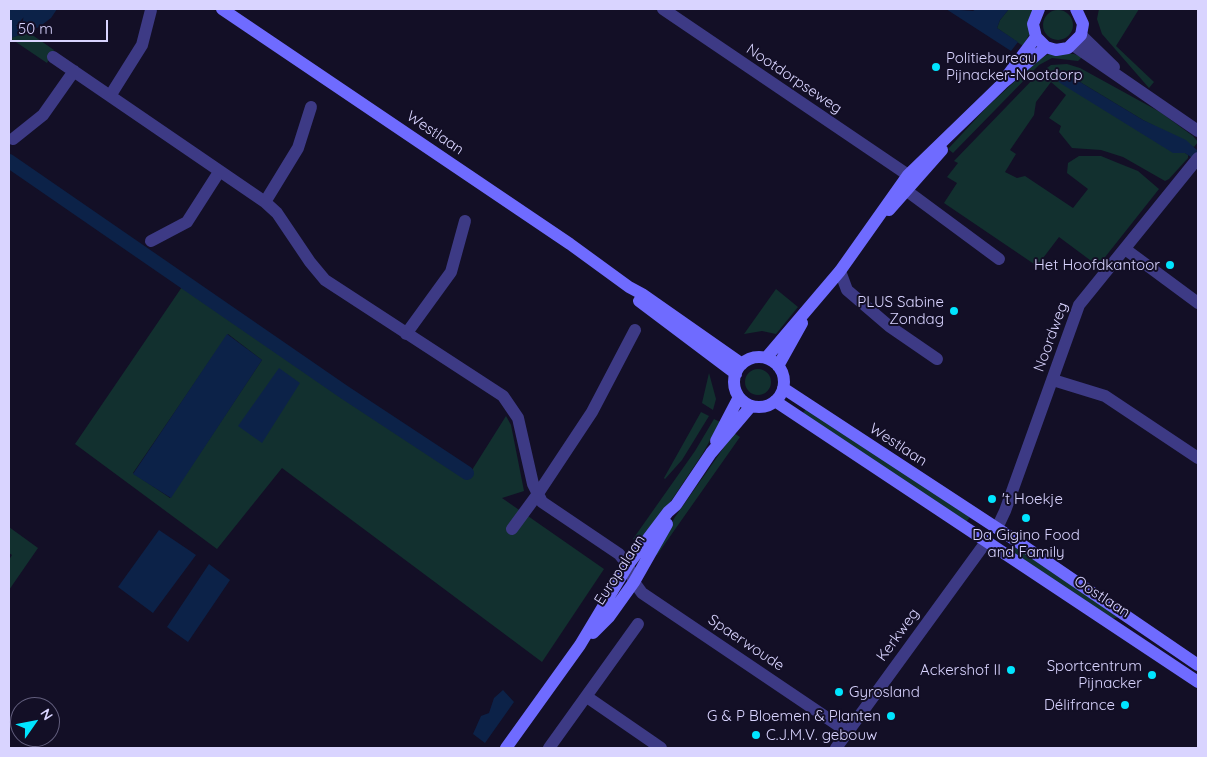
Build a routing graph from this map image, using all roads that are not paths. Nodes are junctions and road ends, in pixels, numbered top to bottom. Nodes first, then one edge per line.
1 (222, 9) edge
2 (663, 9) edge
3 (1039, 9) edge
4 (1077, 9) edge
5 (151, 10) dead end
6 (1036, 37) junction
7 (1077, 40) junction
8 (1046, 47) junction
9 (53, 57) dead end
10 (74, 71) junction
11 (1003, 83) junction
12 (110, 96) junction
13 (311, 108) dead end
14 (961, 124) junction
15 (1198, 131) edge
16 (13, 139) dead end
17 (1196, 164) edge
18 (219, 172) junction
19 (908, 175) junction
20 (907, 192) junction
21 (264, 202) junction
22 (465, 222) dead end
23 (873, 226) junction
24 (151, 241) dead end
25 (1125, 249) junction
26 (999, 259) dead end
27 (840, 271) junction
28 (1198, 303) edge
29 (806, 314) junction
30 (635, 330) dead end
31 (406, 334) junction
32 (766, 358) junction
33 (937, 359) dead end
34 (778, 366) junction
35 (739, 369) junction
36 (1053, 380) junction
37 (783, 388) junction
38 (739, 397) junction
39 (775, 401) junction
40 (751, 406) junction
41 (711, 453) junction
42 (1198, 458) edge
43 (537, 495) junction
44 (997, 528) junction
45 (512, 529) dead end
46 (986, 542) junction
47 (631, 574) junction
48 (638, 624) dead end
49 (1198, 665) edge
50 (1198, 682) edge
51 (587, 697) junction
52 (848, 732) junction
53 (506, 748) edge
54 (549, 748) edge
55 (661, 748) edge
56 (836, 748) edge

1 - 35 main road, Westlaan
2 - 19 street, Nootdorpseweg
3 - 6 main road
4 - 7 main road
5 - 12 street
6 - 8 main road
6 - 11 main road
7 - 8 main road
7 - 15 street
8 - 11 main road
9 - 10 street
10 - 12 street
10 - 16 street
11 - 14 main road
12 - 18 street
13 - 21 street
14 - 19 main road
14 - 20 main road
17 - 25 street, Noordweg
18 - 21 street
18 - 24 street
19 - 20 street
19 - 23 main road
20 - 23 main road
20 - 26 street
21 - 31 street
22 - 31 street
23 - 27 main road
25 - 28 street
25 - 36 street, Noordweg
27 - 29 main road
27 - 33 street
29 - 32 main road
29 - 34 main road
30 - 43 street
31 - 43 street
32 - 34 main road
32 - 35 main road
34 - 37 main road
35 - 38 main road
36 - 42 street
36 - 44 street, Noordweg
37 - 39 main road
37 - 44 main road, Westlaan
38 - 40 main road
38 - 41 main road, Europalaan
39 - 40 main road
39 - 46 main road, Westlaan
40 - 41 main road, Europalaan
41 - 47 main road, Europalaan
43 - 45 street
43 - 47 street, Spaerwoude
44 - 49 main road, Oostlaan
46 - 50 main road, Oostlaan
46 - 52 street, Kerkweg
47 - 52 street, Spaerwoude
47 - 53 main road, Europalaan
48 - 51 street
51 - 54 street
51 - 55 street
52 - 56 street, Kerkweg

